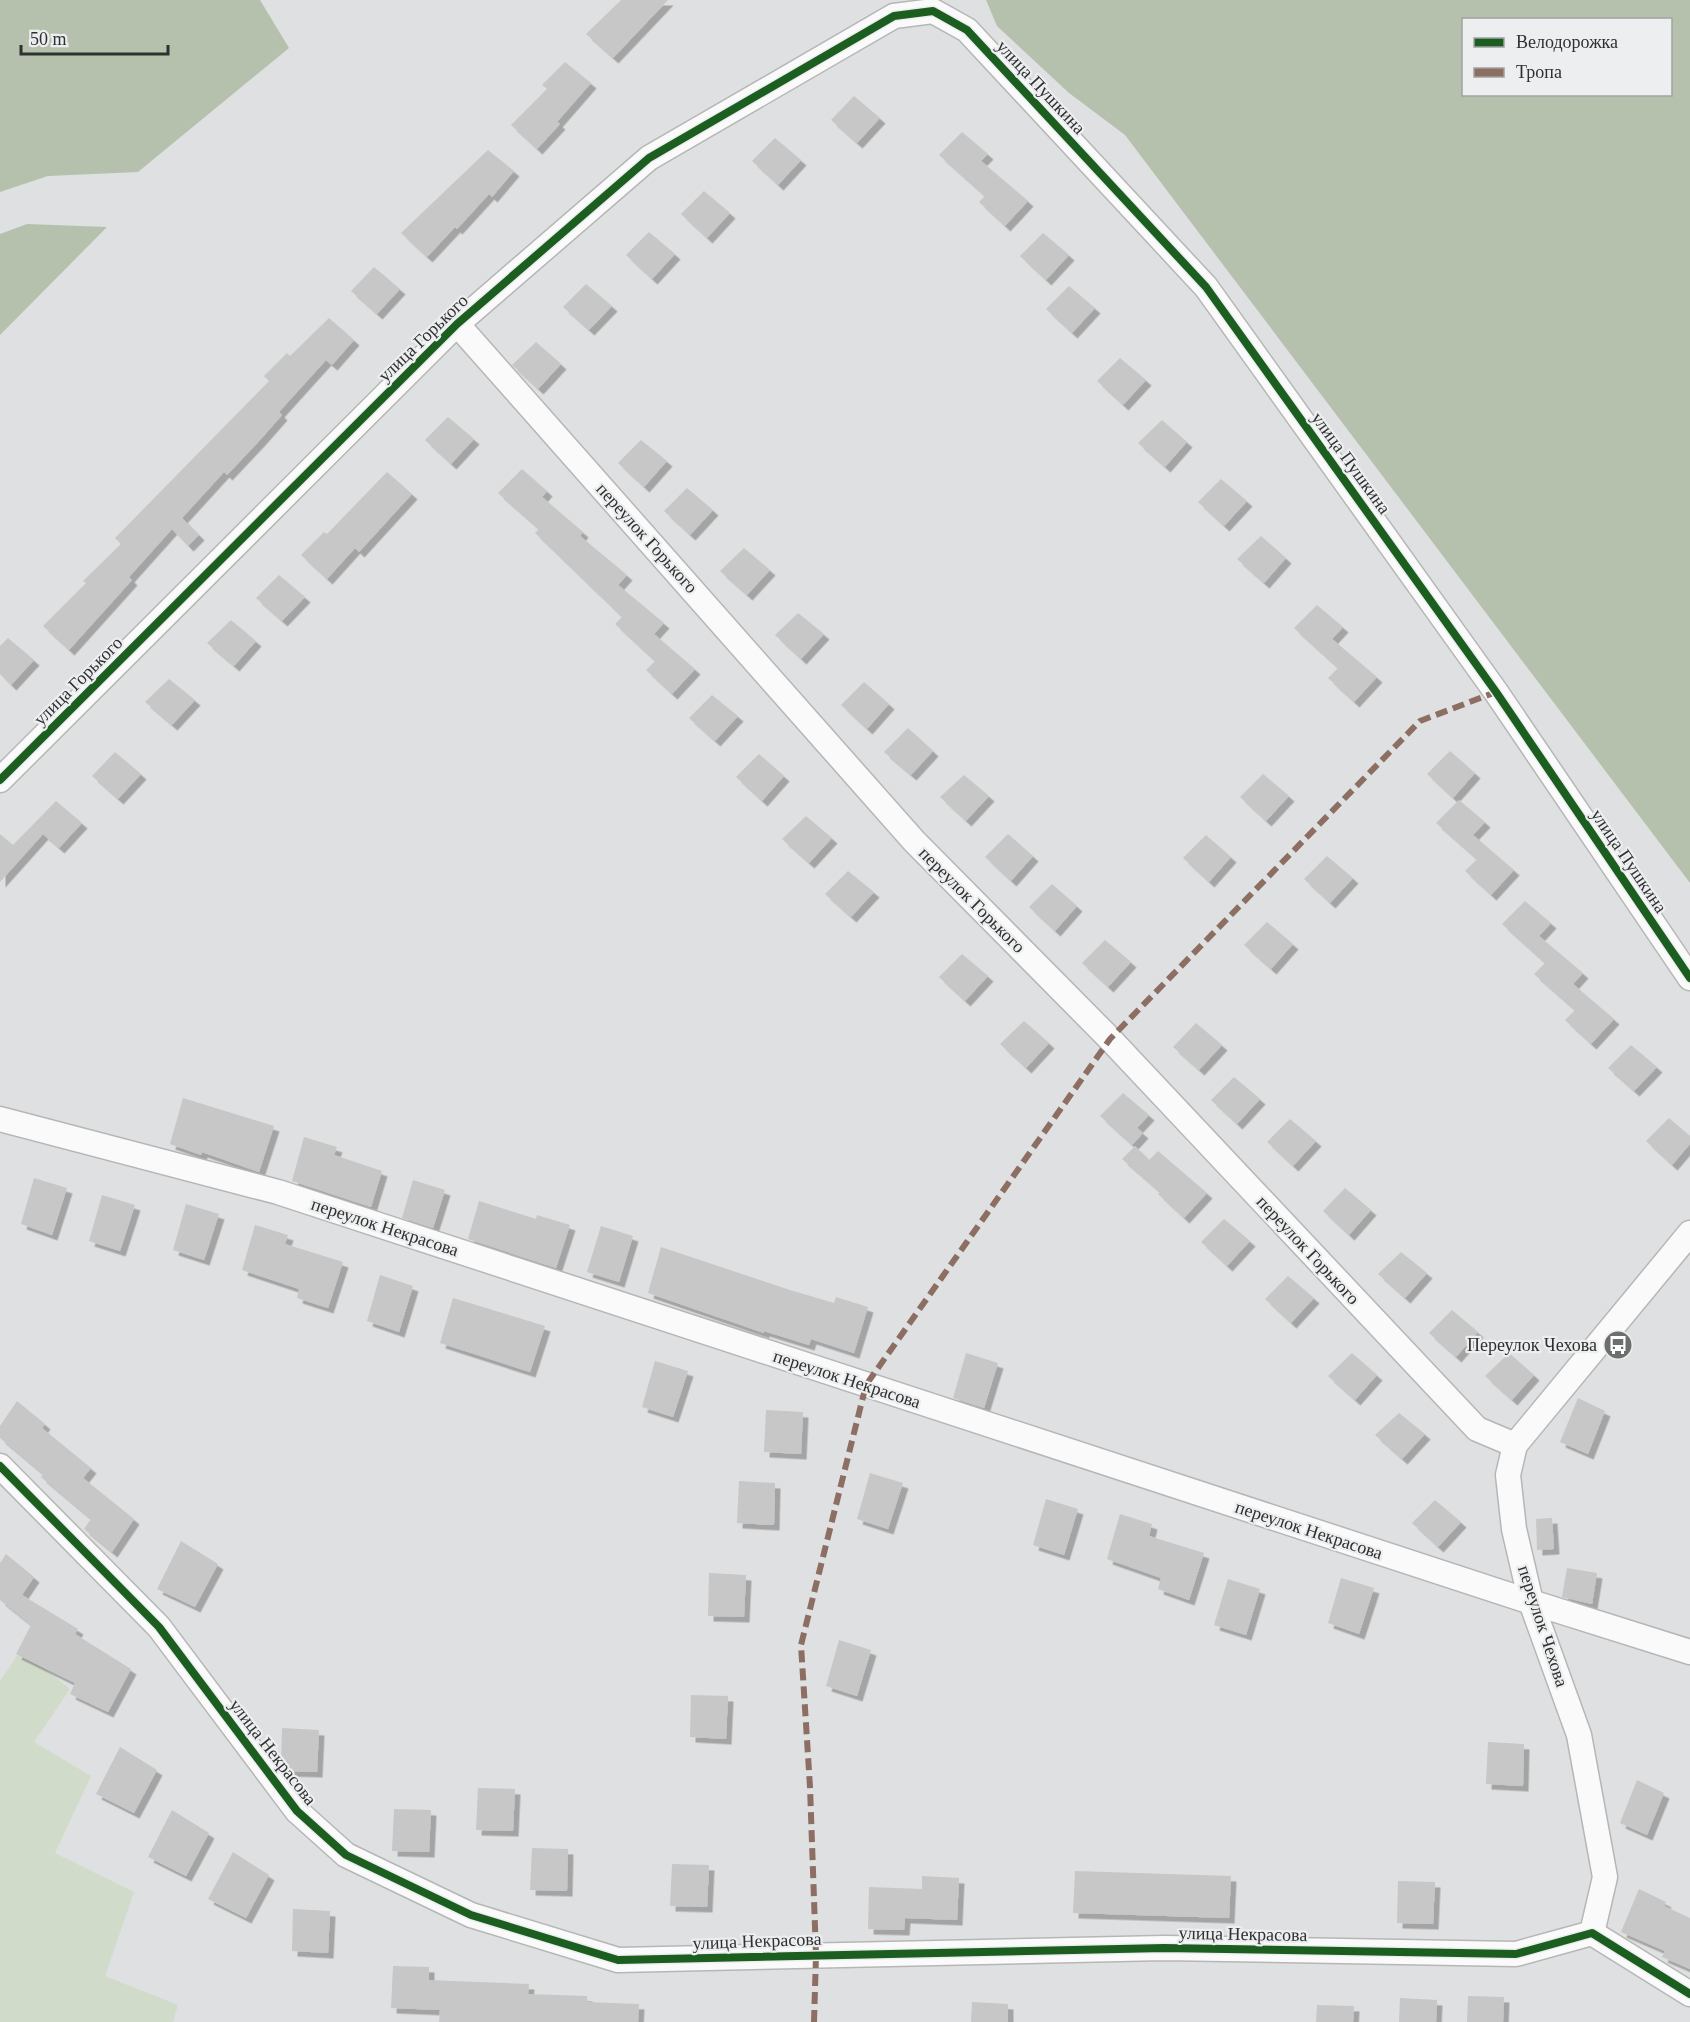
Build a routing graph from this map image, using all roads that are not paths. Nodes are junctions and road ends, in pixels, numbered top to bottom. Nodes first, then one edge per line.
1 (933, 11) joint
2 (457, 324) junction
3 (0, 780) edge
4 (1690, 978) edge
5 (0, 1119) edge
6 (1690, 1233) edge
7 (1515, 1445) junction
8 (0, 1466) edge
9 (1531, 1602) junction
10 (1690, 1652) edge
11 (1592, 1933) junction
12 (1690, 1994) edge

1 - 2 street, улица Горького
1 - 4 street, улица Пушкина
2 - 3 street, улица Горького
2 - 7 street, переулок Горького
5 - 9 street, переулок Некрасова
6 - 7 street, переулок Чехова
7 - 9 street, переулок Чехова
8 - 11 street, улица Некрасова
9 - 10 street, переулок Некрасова
9 - 11 street, переулок Чехова
11 - 12 street

